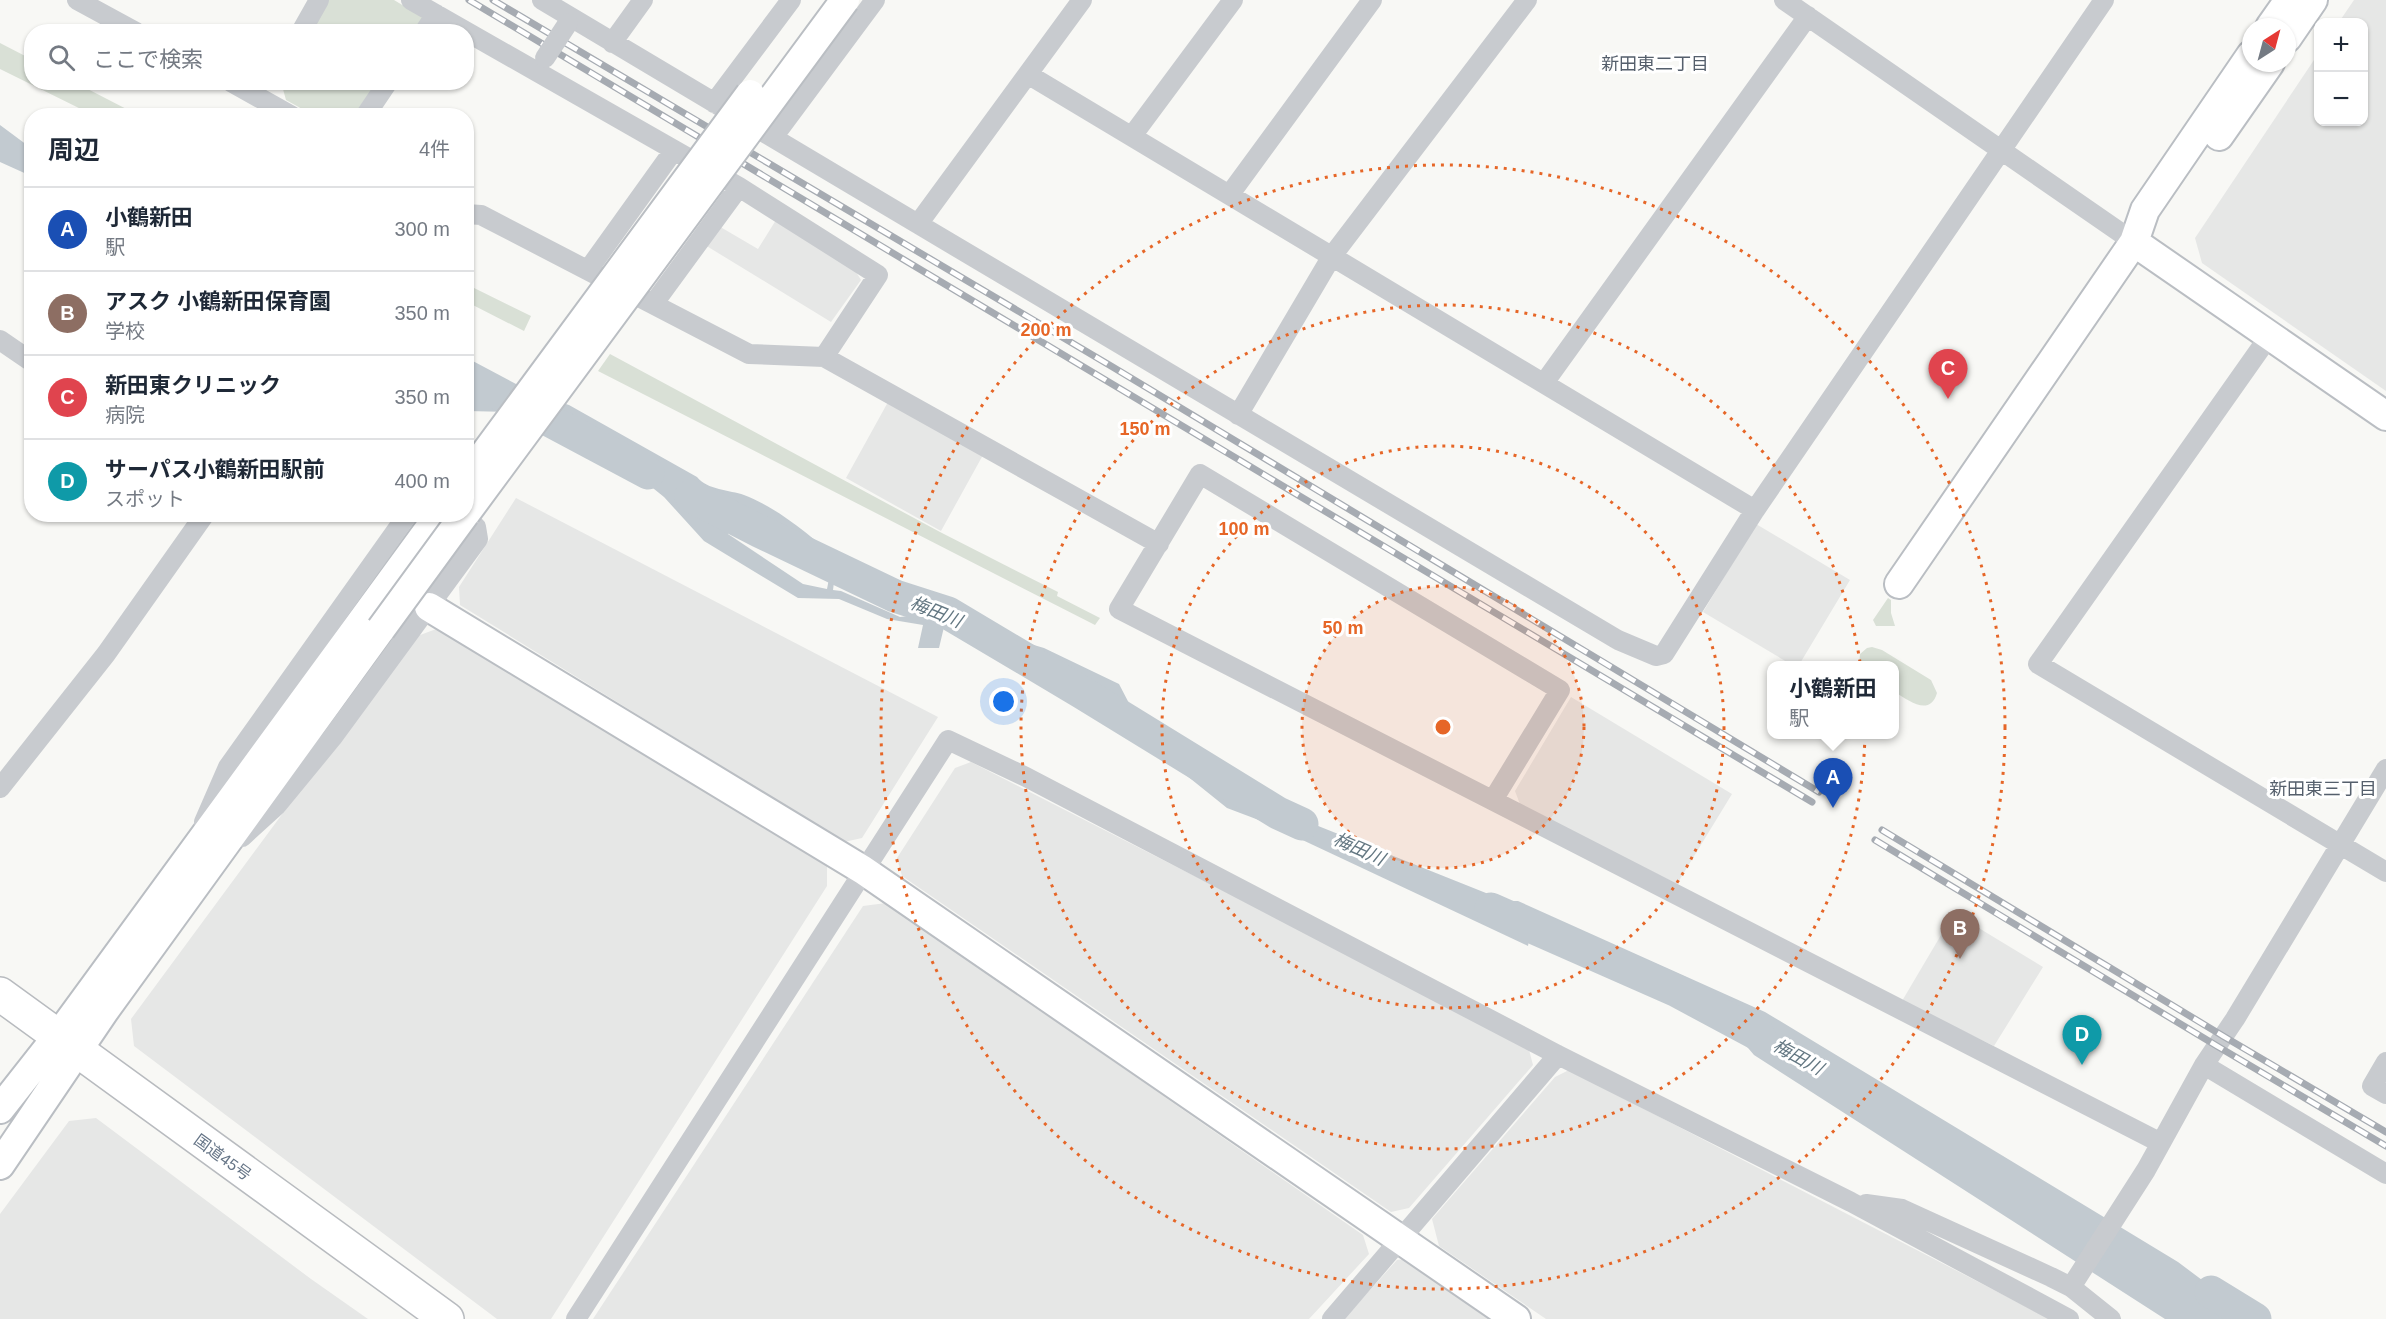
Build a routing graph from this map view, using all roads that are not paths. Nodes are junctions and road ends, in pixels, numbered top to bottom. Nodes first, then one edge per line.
1 (77, 0) edge
2 (319, 0) edge
3 (411, 0) edge
4 (542, 0) edge
5 (643, 0) edge
6 (791, 0) edge
7 (820, 0) edge
8 (844, 0) edge
9 (875, 0) edge
10 (1082, 0) edge
11 (1233, 0) edge
12 (1372, 0) edge
13 (1527, 0) edge
14 (1784, 0) edge
15 (2104, 0) edge
16 (2289, 0) edge
17 (2313, 0) edge
18 (436, 14) junction
19 (1808, 16) junction
20 (2276, 18) edge
21 (567, 23) dead end
22 (121, 24) edge
23 (306, 24) edge
24 (429, 24) edge
25 (454, 24) edge
26 (2296, 25) edge
27 (474, 36) edge
28 (612, 43) junction
29 (545, 58) dead end
30 (2242, 68) edge
31 (2264, 72) edge
32 (1029, 75) junction
33 (266, 90) edge
34 (383, 90) edge
35 (714, 103) junction
36 (284, 108) edge
37 (371, 108) edge
38 (774, 136) junction
39 (1132, 136) junction
40 (674, 150) junction
41 (2001, 150) junction
42 (739, 187) junction
43 (1230, 194) junction
44 (474, 215) edge
45 (918, 224) junction
46 (2134, 242) junction
47 (1332, 256) junction
48 (588, 270) junction
49 (654, 303) junction
50 (2270, 336) junction
51 (0, 340) edge
52 (24, 356) edge
53 (824, 357) junction
54 (1544, 383) junction
55 (1238, 415) junction
56 (2386, 416) edge
57 (474, 467) edge
58 (474, 503) edge
59 (1755, 510) junction
60 (199, 522) edge
61 (402, 522) edge
62 (435, 522) edge
63 (459, 522) edge
64 (469, 522) edge
65 (1159, 544) junction
66 (1899, 584) dead end
67 (429, 607) junction
68 (373, 623) junction
69 (2386, 769) edge
70 (0, 788) edge
71 (1493, 800) junction
72 (2340, 845) junction
73 (197, 864) junction
74 (863, 870) junction
75 (2386, 872) edge
76 (0, 994) edge
77 (68, 1043) junction
78 (1558, 1054) junction
79 (2386, 1062) edge
80 (2204, 1065) junction
81 (2386, 1094) edge
82 (0, 1109) edge
83 (2161, 1143) junction
84 (0, 1165) edge
85 (2386, 1174) edge
86 (1851, 1202) junction
87 (1401, 1240) junction
88 (2075, 1282) junction
89 (447, 1319) edge
90 (576, 1319) edge
91 (1332, 1319) edge
92 (1516, 1319) edge
93 (2069, 1319) edge
94 (2111, 1319) edge

1 - 22 street
2 - 23 street
3 - 18 street
4 - 28 street
5 - 28 street
6 - 35 street
7 - 57 street, bridge
8 - 58 street, bridge
9 - 38 street
10 - 32 street
11 - 39 street
12 - 43 street
13 - 47 street
14 - 19 street
15 - 41 street
16 - 20 street
17 - 26 street
18 - 24 street
18 - 25 street
19 - 41 street
19 - 54 street
21 - 29 street, bridge
27 - 40 street
28 - 35 street
30 - 46 street
31 - 46 street
32 - 39 street
32 - 45 street
33 - 36 street
34 - 37 street
35 - 38 street
38 - 45 street
39 - 43 street
40 - 42 street
40 - 48 street
41 - 46 street
41 - 59 street
42 - 49 street
42 - 53 street
43 - 47 street
44 - 48 street
45 - 55 street
46 - 50 street
46 - 66 street
47 - 54 street
47 - 55 street
48 - 49 street
49 - 53 street
50 - 56 street
50 - 72 street
51 - 52 street
53 - 65 street
54 - 59 street
55 - 59 street
60 - 70 street
61 - 73 street
62 - 68 street
63 - 68 street, bridge
64 - 67 street
65 - 71 street
65 - 71 street
67 - 73 street
67 - 74 street
68 - 73 street
69 - 72 street
71 - 83 street
72 - 75 street
72 - 80 street
73 - 77 street
74 - 78 street
74 - 87 street
74 - 90 street
76 - 77 highway, 国道45号
77 - 82 street
77 - 84 street
77 - 89 highway, 国道45号
78 - 86 street
78 - 87 street
79 - 81 street
80 - 83 street
80 - 85 street
83 - 88 street
86 - 88 street
86 - 93 street
87 - 91 street
87 - 92 street
88 - 94 street

